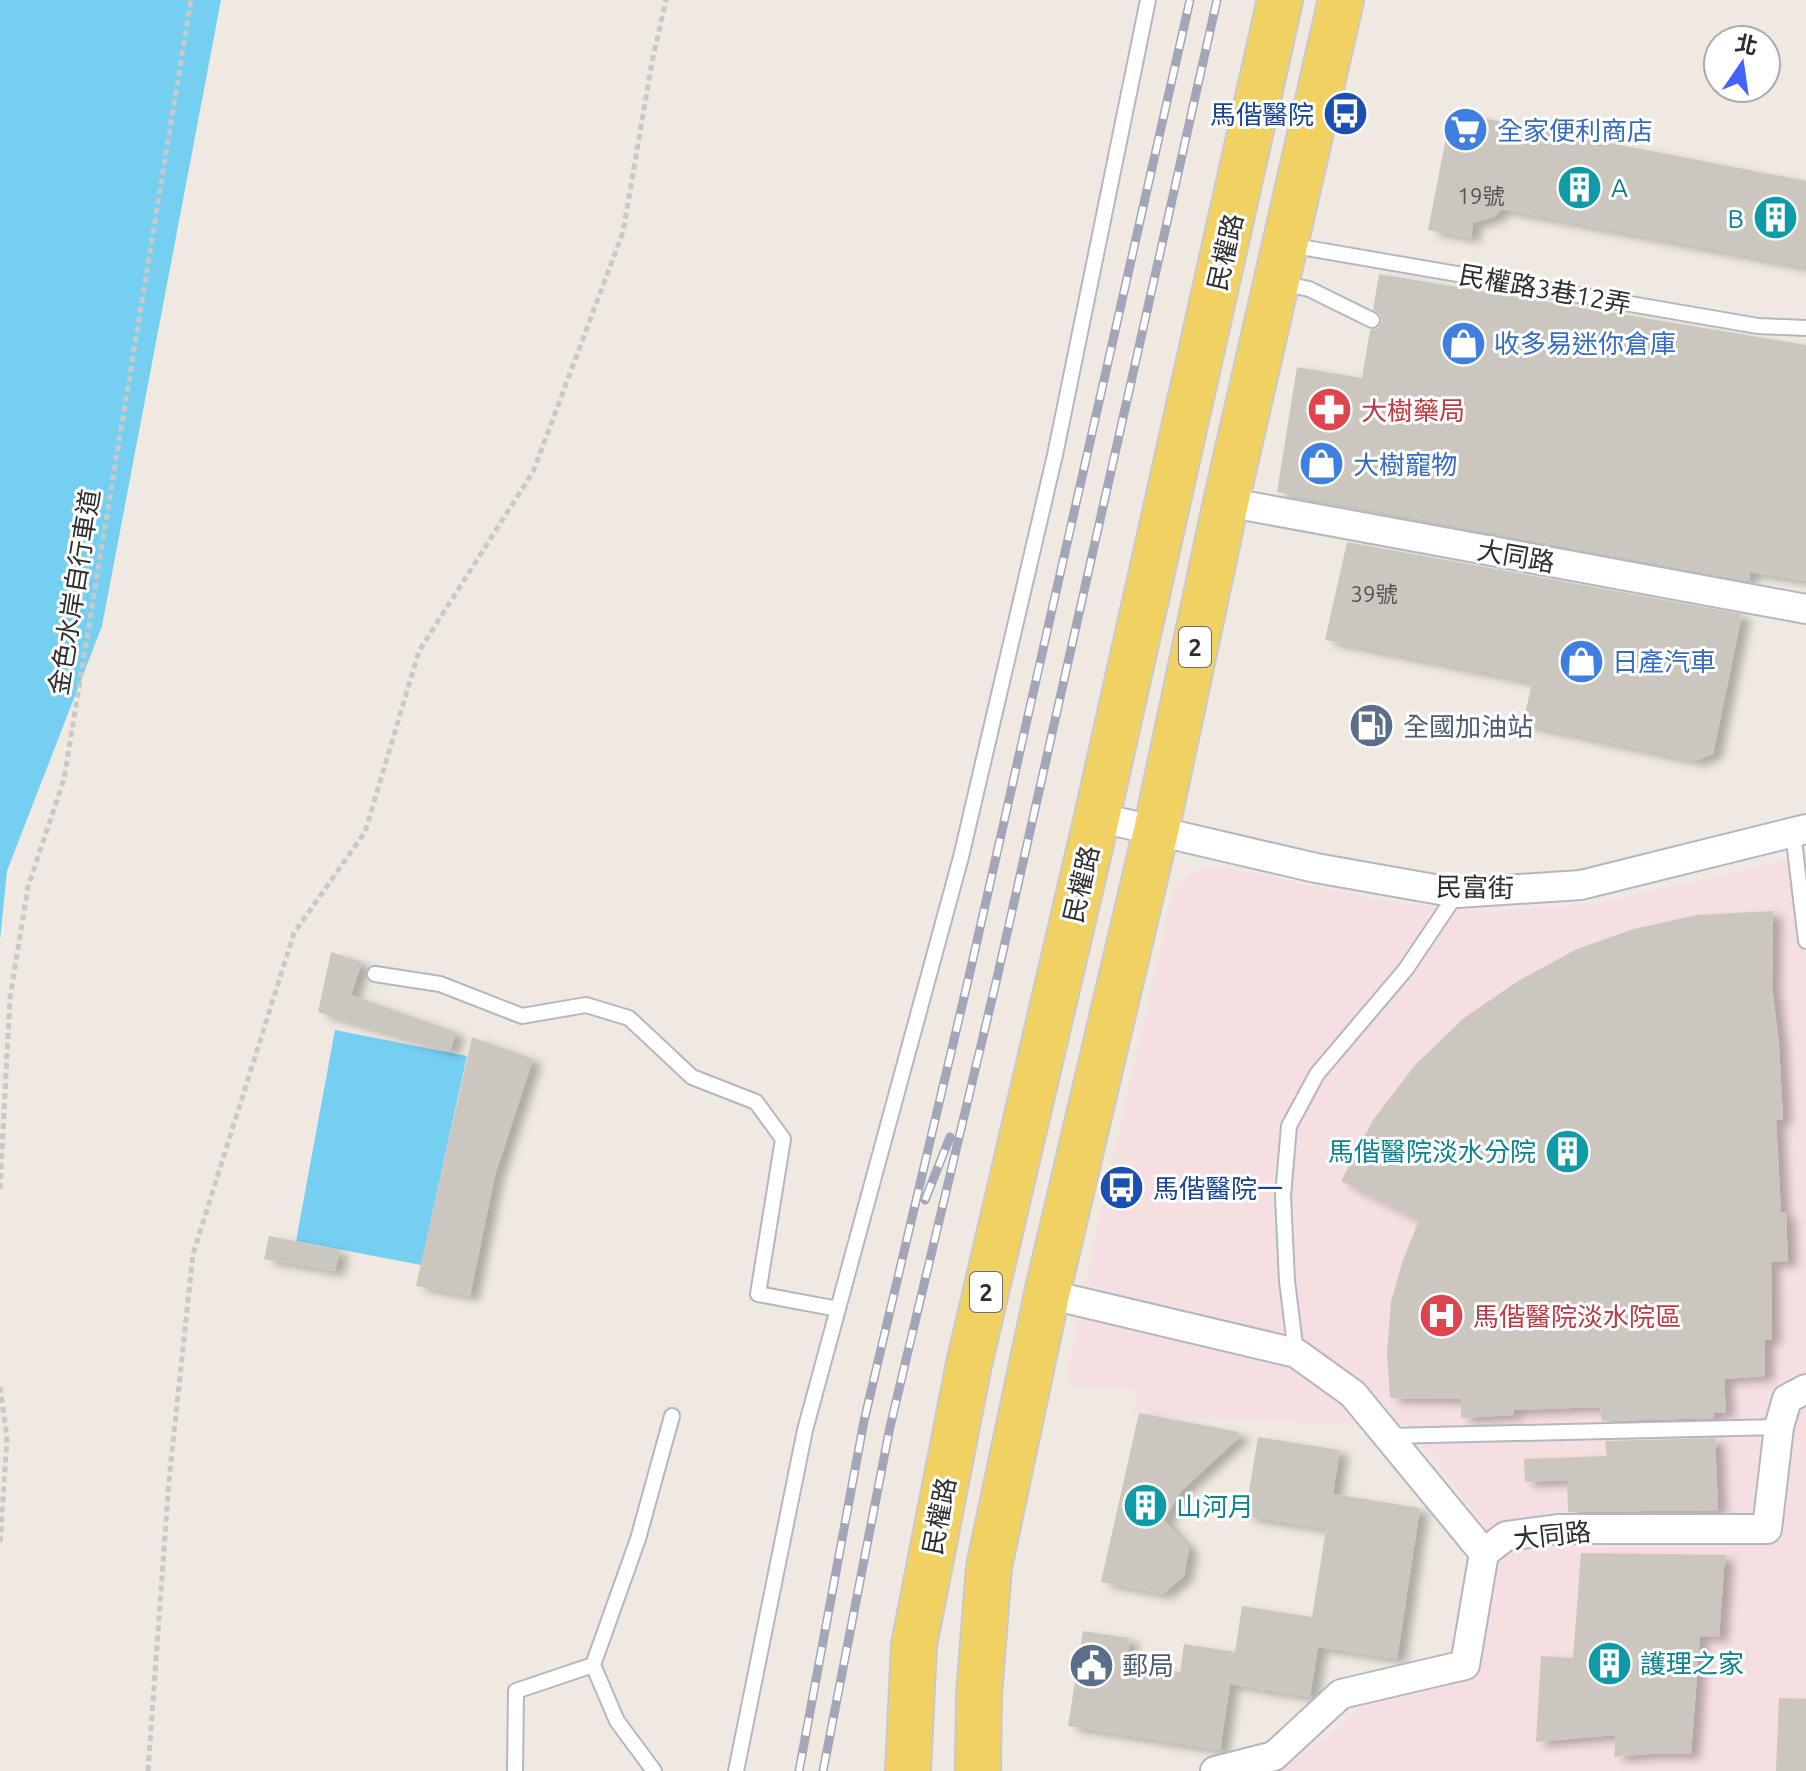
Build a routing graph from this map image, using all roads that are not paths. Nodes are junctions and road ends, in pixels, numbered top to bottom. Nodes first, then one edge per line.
1 (1148, 0) edge
2 (1280, 0) edge
3 (1341, 0) edge
4 (1280, 263) junction
5 (1372, 320) dead end
6 (1806, 328) edge
7 (1226, 502) junction
8 (1806, 609) edge
9 (1097, 817) junction
10 (1800, 830) edge
11 (1156, 831) junction
12 (1457, 893) junction
13 (1805, 914) edge
14 (1806, 941) edge
15 (375, 974) dead end
16 (1047, 1294) junction
17 (838, 1309) junction
18 (1296, 1353) junction
19 (1806, 1389) edge
20 (672, 1416) dead end
21 (1779, 1427) junction
22 (1389, 1436) junction
23 (1484, 1553) junction
24 (593, 1665) junction
25 (515, 1771) edge
26 (654, 1771) edge
27 (736, 1771) edge
28 (908, 1771) edge
29 (978, 1771) edge
30 (1215, 1771) edge

1 - 17 lane
2 - 9 main road, 民權路 / 2
3 - 4 main road, 2
4 - 5 lane
4 - 6 lane, 民權路3巷12弄
4 - 7 main road, 2
7 - 8 street, 大同路
7 - 11 main road, 2
9 - 11 street, 民富街
9 - 28 main road, 民權路 / 2
10 - 12 street, 民富街
10 - 13 lane
11 - 12 street, 民富街
11 - 16 main road, 2
12 - 18 lane
13 - 14 lane
15 - 17 lane
16 - 18 street
16 - 29 main road, 2
17 - 27 lane
18 - 22 street
19 - 21 street, 大同路
20 - 24 lane
21 - 22 lane
21 - 23 street, 大同路
22 - 23 street
23 - 30 street, 大同路
24 - 25 lane
24 - 26 lane

